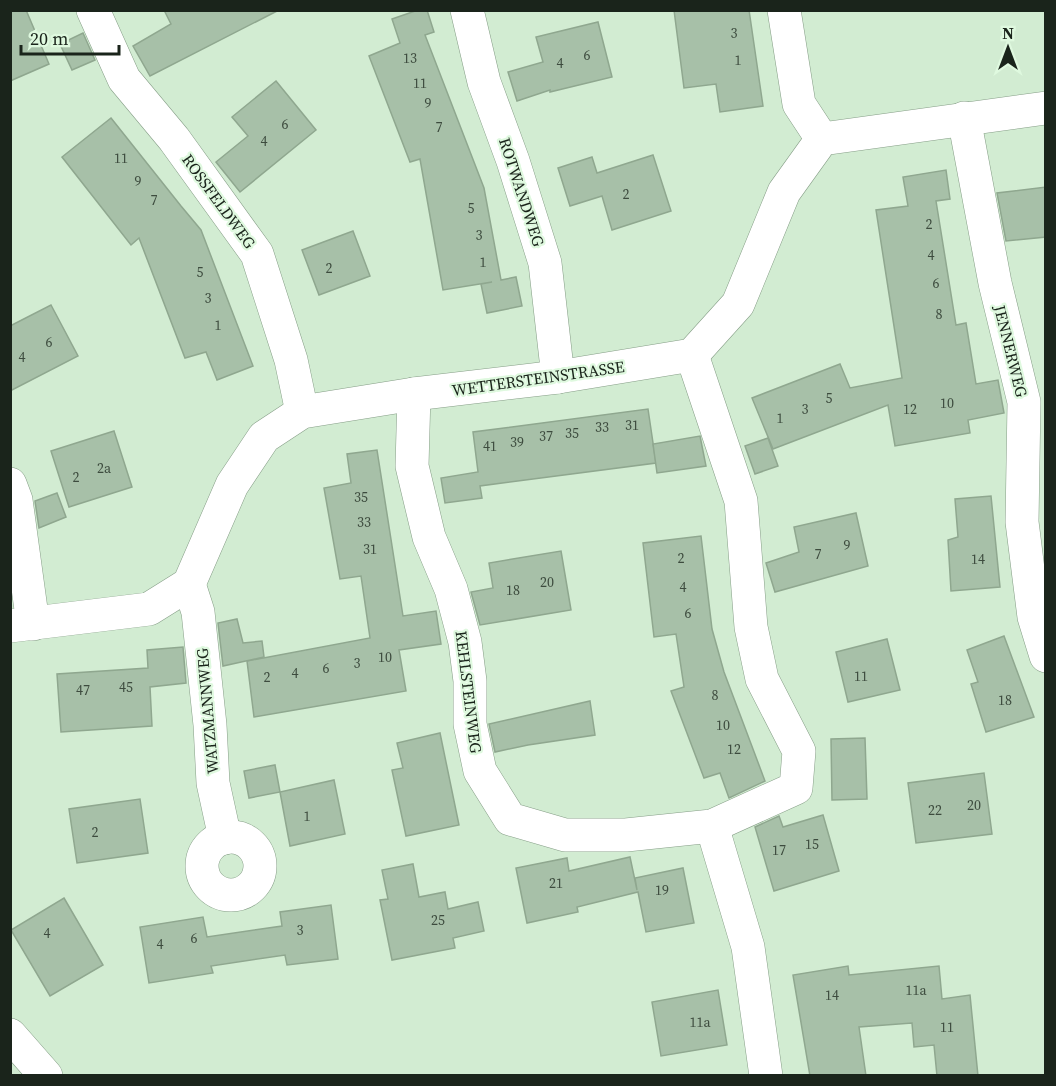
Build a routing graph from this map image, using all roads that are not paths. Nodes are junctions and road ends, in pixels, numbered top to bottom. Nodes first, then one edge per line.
1 (93, 10) edge
2 (467, 10) edge
3 (784, 10) edge
4 (1046, 108) edge
5 (964, 118) junction
6 (822, 139) junction
7 (692, 355) junction
8 (558, 377) junction
9 (414, 394) junction
10 (302, 412) junction
11 (10, 484) edge
12 (189, 584) junction
13 (22, 625) edge
14 (1046, 656) edge
15 (712, 826) junction
16 (225, 838) dead end
17 (10, 1035) edge
18 (46, 1076) edge
19 (766, 1076) edge

1 - 10 street, ROSSFELDWEG
2 - 8 street, ROTWANDWEG
3 - 6 street
4 - 5 street
5 - 6 street
5 - 14 street, JENNERWEG
6 - 7 street
7 - 8 street, WETTERSTEINSTRASSE
7 - 15 street, KEHLSTEINWEG
8 - 9 street, WETTERSTEINSTRASSE
9 - 10 street, WETTERSTEINSTRASSE
9 - 15 street, KEHLSTEINWEG
10 - 12 street, WETTERSTEINSTRASSE
11 - 13 street
12 - 13 street
12 - 16 street, WATZMANNWEG
15 - 19 street
17 - 18 street

